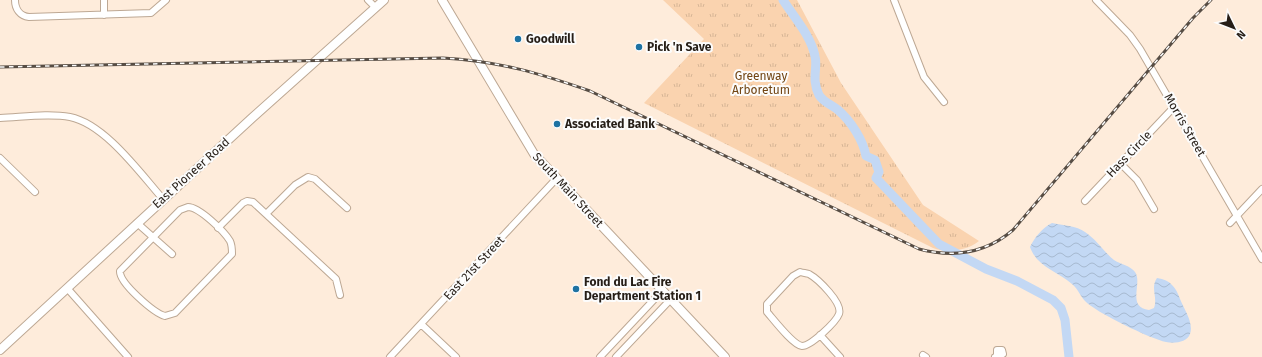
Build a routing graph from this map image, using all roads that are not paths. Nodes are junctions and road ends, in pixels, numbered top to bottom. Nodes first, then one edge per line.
1 (15, 0) edge
2 (104, 0) edge
3 (166, 0) edge
4 (368, 0) edge
5 (384, 0) edge
6 (442, 0) edge
7 (894, 0) edge
8 (1096, 0) edge
9 (375, 7) junction
10 (104, 15) junction
11 (944, 102) dead end
12 (1174, 107) junction
13 (0, 118) edge
14 (0, 158) edge
15 (1120, 163) junction
16 (557, 178) junction
17 (1262, 189) edge
18 (35, 192) dead end
19 (162, 199) junction
20 (1085, 201) dead end
21 (346, 208) dead end
22 (1154, 209) dead end
23 (266, 214) junction
24 (1237, 215) junction
25 (137, 223) junction
26 (1230, 223) dead end
27 (218, 228) junction
28 (153, 237) junction
29 (172, 254) dead end
30 (1262, 259) edge
31 (67, 288) junction
32 (662, 290) junction
33 (340, 295) dead end
34 (671, 299) junction
35 (421, 324) junction
36 (820, 336) junction
37 (0, 350) edge
38 (723, 356) edge
39 (128, 357) edge
40 (390, 357) edge
41 (456, 357) edge
42 (600, 357) edge
43 (616, 357) edge
44 (840, 357) edge

1 - 10 street
2 - 10 street
3 - 10 street
4 - 9 street
5 - 9 main road, East Pioneer Road
6 - 16 main road, South Main Street
7 - 11 street
8 - 12 street, Morris Street
9 - 19 main road, East Pioneer Road
12 - 15 street, Hass Circle
12 - 24 street, Morris Street
13 - 19 street
14 - 18 street
15 - 20 street, Hass Circle
15 - 22 street
16 - 32 main road, South Main Street
16 - 35 street, East 21st Street
17 - 24 street
19 - 25 main road, East Pioneer Road
21 - 23 street
23 - 27 street
23 - 33 street
24 - 26 street
24 - 30 street, Morris Street
25 - 28 street
25 - 31 main road, East Pioneer Road
27 - 28 street
27 - 28 street
28 - 29 street
31 - 37 main road, East Pioneer Road
31 - 39 street
32 - 34 main road, South Main Street
32 - 42 street
34 - 38 main road, South Main Street
34 - 43 street
35 - 40 street, East 21st Street
35 - 41 street
36 - 36 street
36 - 44 street

